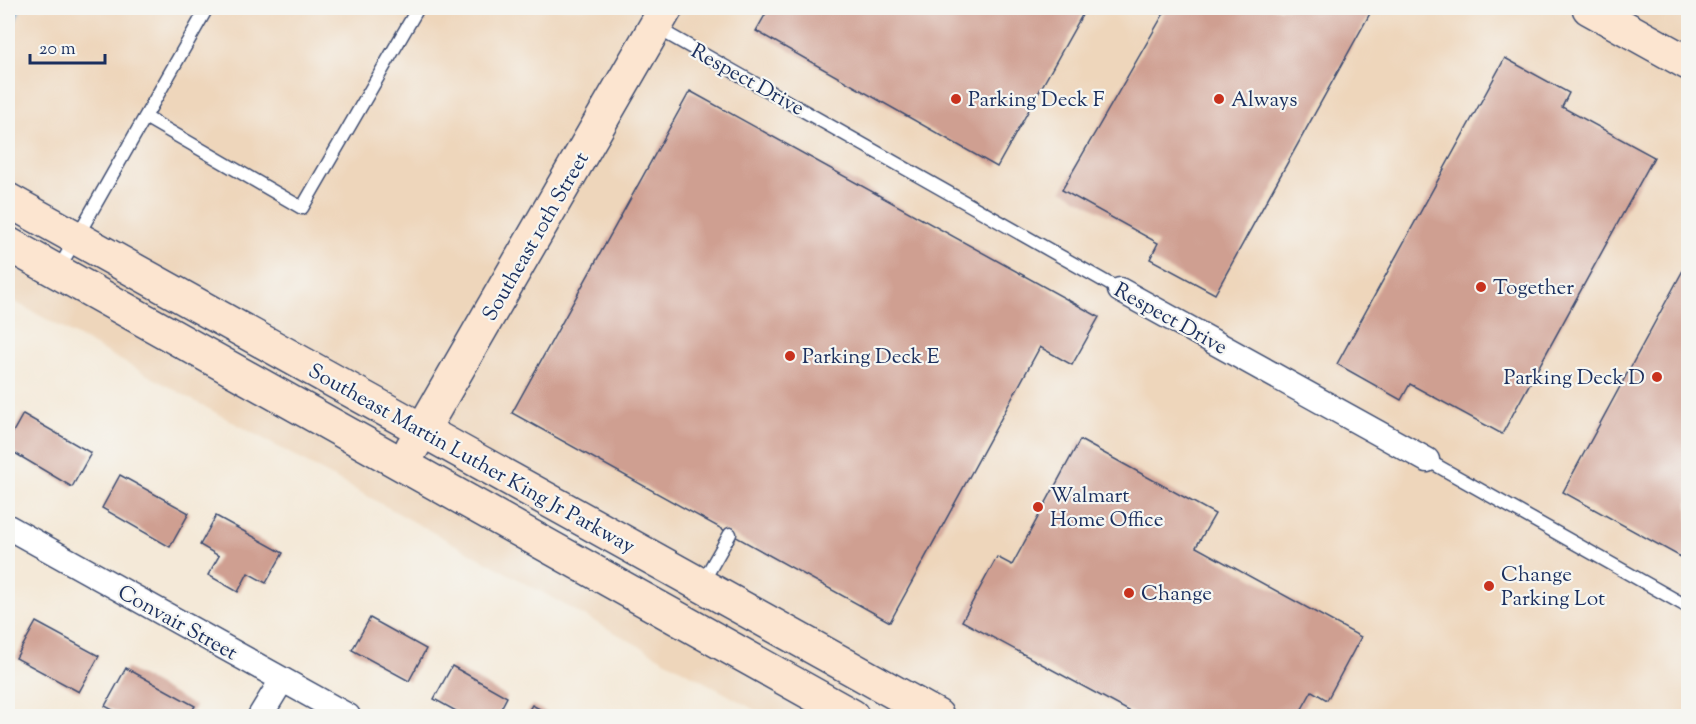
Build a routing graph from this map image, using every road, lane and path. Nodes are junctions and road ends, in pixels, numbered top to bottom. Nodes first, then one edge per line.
1 (207, 8) edge
2 (418, 8) edge
3 (1589, 8) edge
4 (661, 17) edge
5 (1689, 63) edge
6 (145, 117) junction
7 (8, 200) edge
8 (76, 240) junction
9 (8, 244) edge
10 (57, 272) junction
11 (1120, 290) joint
12 (423, 430) junction
13 (1426, 460) joint
14 (403, 464) junction
15 (8, 527) edge
16 (730, 534) dead end
17 (701, 585) junction
18 (1689, 607) edge
19 (282, 680) junction
20 (260, 717) edge
21 (348, 717) edge
22 (852, 717) edge
23 (937, 717) edge

1 - 6 lane
2 - 6 lane
3 - 5 street
4 - 11 lane, Respect Drive
4 - 12 street, Southeast 10th Street
6 - 8 lane
7 - 8 street, Southeast Martin Luther King Jr Parkway
8 - 10 lane
8 - 12 street, Southeast Martin Luther King Jr Parkway
9 - 10 street, Southeast Martin Luther King Jr Parkway
10 - 14 street, Southeast Martin Luther King Jr Parkway
11 - 13 street, Respect Drive
12 - 14 street, Southeast 10th Street
12 - 17 street, Southeast Martin Luther King Jr Parkway
13 - 18 lane, Respect Drive
14 - 22 street, Southeast Martin Luther King Jr Parkway
15 - 19 street, Convair Street
16 - 17 lane
17 - 23 street, Southeast Martin Luther King Jr Parkway
19 - 20 street
19 - 21 street, Convair Street

